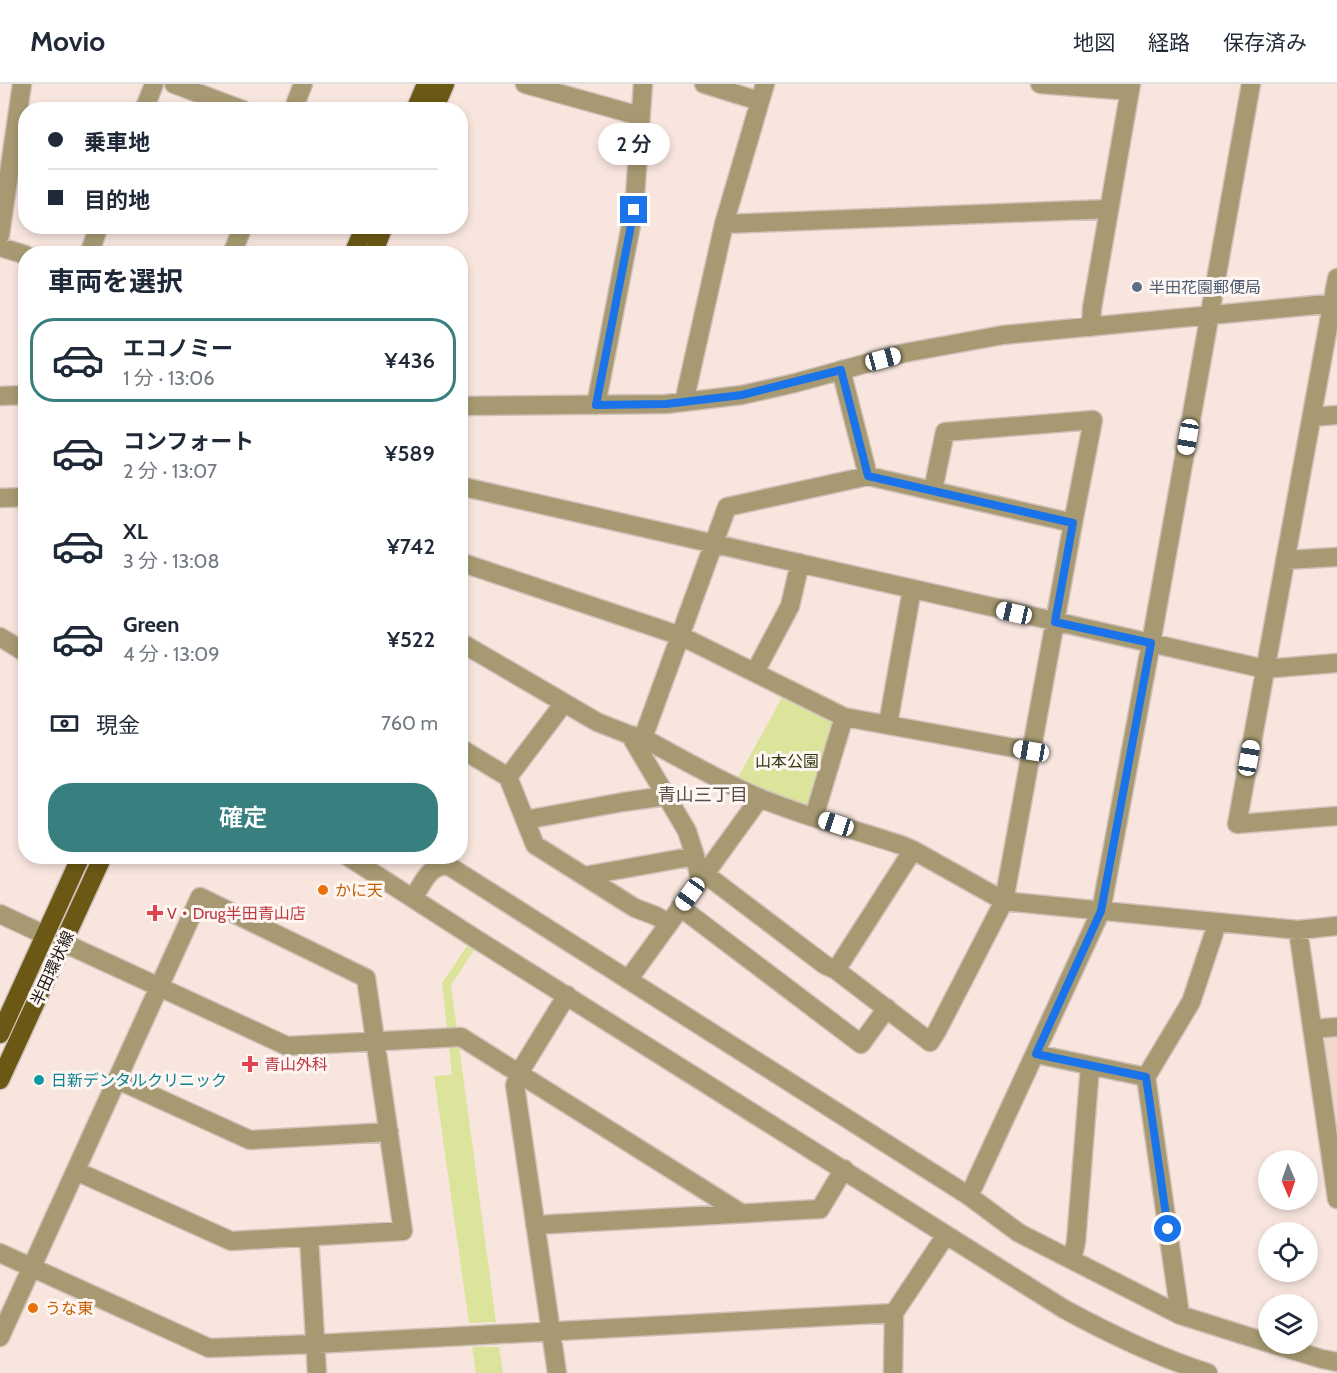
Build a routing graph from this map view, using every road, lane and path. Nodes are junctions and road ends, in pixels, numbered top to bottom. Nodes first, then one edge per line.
1 (22, 84) edge
2 (154, 84) edge
3 (174, 84) edge
4 (303, 84) edge
5 (426, 84) edge
6 (445, 84) edge
7 (525, 84) edge
8 (643, 84) edge
9 (704, 84) edge
10 (1040, 84) edge
11 (1251, 84) edge
12 (1130, 88) edge
13 (762, 92) edge
14 (19, 102) edge
15 (147, 102) edge
16 (222, 102) edge
17 (296, 102) edge
18 (418, 102) edge
19 (437, 102) edge
20 (18, 111) edge
21 (640, 116) junction
22 (1109, 209) junction
23 (724, 224) junction
24 (0, 235) edge
25 (0, 247) edge
26 (18, 253) edge
27 (1337, 278) edge
28 (1335, 303) edge
29 (1210, 316) junction
30 (1091, 327) junction
31 (841, 370) junction
32 (18, 395) edge
33 (0, 396) edge
34 (684, 402) junction
35 (596, 405) junction
36 (468, 406) edge
37 (1337, 415) edge
38 (1311, 417) junction
39 (868, 476) junction
40 (468, 488) edge
41 (933, 490) junction
42 (18, 497) edge
43 (0, 498) edge
44 (1073, 523) junction
45 (714, 543) junction
46 (1337, 558) edge
47 (1285, 560) junction
48 (800, 563) junction
49 (468, 565) edge
50 (912, 590) junction
51 (1055, 622) junction
52 (681, 636) junction
53 (0, 637) edge
54 (1151, 643) junction
55 (468, 647) edge
56 (18, 648) edge
57 (1337, 663) edge
58 (1265, 669) junction
59 (755, 672) junction
60 (564, 703) junction
61 (844, 717) junction
62 (888, 724) junction
63 (637, 736) junction
64 (1031, 751) junction
65 (468, 753) edge
66 (508, 777) junction
67 (666, 796) junction
68 (760, 798) junction
69 (1337, 816) edge
70 (814, 817) junction
71 (525, 820) junction
72 (913, 850) junction
73 (695, 856) junction
74 (77, 864) edge
75 (99, 864) edge
76 (360, 864) edge
77 (436, 864) edge
78 (445, 864) edge
79 (584, 876) junction
80 (703, 877) junction
81 (413, 898) junction
82 (1004, 901) junction
83 (680, 907) junction
84 (1101, 911) junction
85 (0, 914) edge
86 (1216, 922) junction
87 (668, 923) junction
88 (1337, 926) edge
89 (1298, 930) junction
90 (45, 935) junction
91 (64, 943) junction
92 (836, 970) junction
93 (628, 980) junction
94 (159, 987) junction
95 (567, 995) junction
96 (887, 1008) junction
97 (1337, 1028) edge
98 (1312, 1029) junction
99 (0, 1034) edge
100 (376, 1040) junction
101 (1036, 1054) junction
102 (1090, 1066) junction
103 (519, 1073) junction
104 (1146, 1077) junction
105 (0, 1080) edge
106 (118, 1080) junction
107 (389, 1132) junction
108 (844, 1169) junction
109 (76, 1171) junction
110 (969, 1196) junction
111 (1337, 1199) edge
112 (741, 1213) junction
113 (535, 1225) junction
114 (946, 1235) junction
115 (309, 1237) junction
116 (0, 1253) edge
117 (1072, 1260) junction
118 (32, 1267) junction
119 (894, 1313) junction
120 (1180, 1315) junction
121 (551, 1331) junction
122 (0, 1337) edge
123 (1258, 1339) edge
124 (315, 1344) junction
125 (1306, 1354) edge
126 (1337, 1362) edge
127 (317, 1373) edge
128 (556, 1373) edge
129 (893, 1373) edge
130 (1208, 1373) edge

1 - 14 street
2 - 15 street
3 - 16 street
4 - 17 street
5 - 18 main road
6 - 19 main road
7 - 21 street
8 - 21 street
9 - 13 street
10 - 12 street
11 - 29 street
12 - 22 street
13 - 23 street
20 - 24 street
21 - 35 street
22 - 23 street
22 - 30 street
23 - 34 street
25 - 26 street
27 - 28 street
28 - 29 street
28 - 38 street
29 - 30 street
29 - 54 street
30 - 31 street
31 - 34 street
31 - 39 street
32 - 33 street
34 - 35 street
35 - 36 street
37 - 38 street
38 - 47 street
39 - 41 street
39 - 45 street
40 - 45 street
41 - 44 street
41 - 44 street
42 - 43 street
44 - 51 street
45 - 48 street
45 - 52 street
46 - 47 street
47 - 58 street
48 - 50 street
48 - 59 street
49 - 52 street
50 - 51 street
50 - 62 street
51 - 54 street
51 - 64 street
52 - 59 street
52 - 63 street
53 - 56 street
54 - 58 street
54 - 84 street
55 - 60 street
57 - 58 street
58 - 69 street
59 - 61 street
60 - 63 street
60 - 66 street
61 - 62 street
61 - 70 street
62 - 64 street
63 - 67 street
63 - 68 street
64 - 82 street
65 - 66 street
66 - 71 street
67 - 71 street
67 - 73 street
68 - 70 street
68 - 80 street
70 - 72 street
71 - 79 street
72 - 82 street
72 - 92 street
73 - 79 street
73 - 80 street
74 - 90 main road, 半田環状線
75 - 91 main road, 半田環状線
76 - 81 street
77 - 81 street
78 - 93 street
79 - 87 street
80 - 83 street
80 - 92 street
81 - 95 street
82 - 84 street
82 - 96 street
83 - 87 street
83 - 96 street
84 - 86 street
84 - 101 street
85 - 90 street
86 - 89 street
86 - 104 street
87 - 93 street
88 - 89 street
89 - 98 street
90 - 99 main road, 半田環状線
91 - 94 street
91 - 105 main road, 半田環状線
92 - 96 street
93 - 110 street
94 - 100 street
94 - 100 street
94 - 106 street
95 - 103 street
95 - 108 street
97 - 98 street
98 - 111 street
100 - 103 street
100 - 107 street
101 - 102 street
101 - 110 street
102 - 104 street
102 - 117 street
103 - 112 street
103 - 113 street
104 - 120 street
106 - 107 street
106 - 109 street
107 - 115 street
108 - 112 street
108 - 114 street
109 - 115 street
109 - 118 street
110 - 117 street
112 - 113 street
113 - 121 street
114 - 119 street
114 - 130 street
115 - 124 street
116 - 118 street
117 - 120 street
118 - 122 street
118 - 124 street
119 - 121 street
119 - 129 street
120 - 123 street
121 - 124 street
121 - 128 street
124 - 127 street
125 - 126 street

